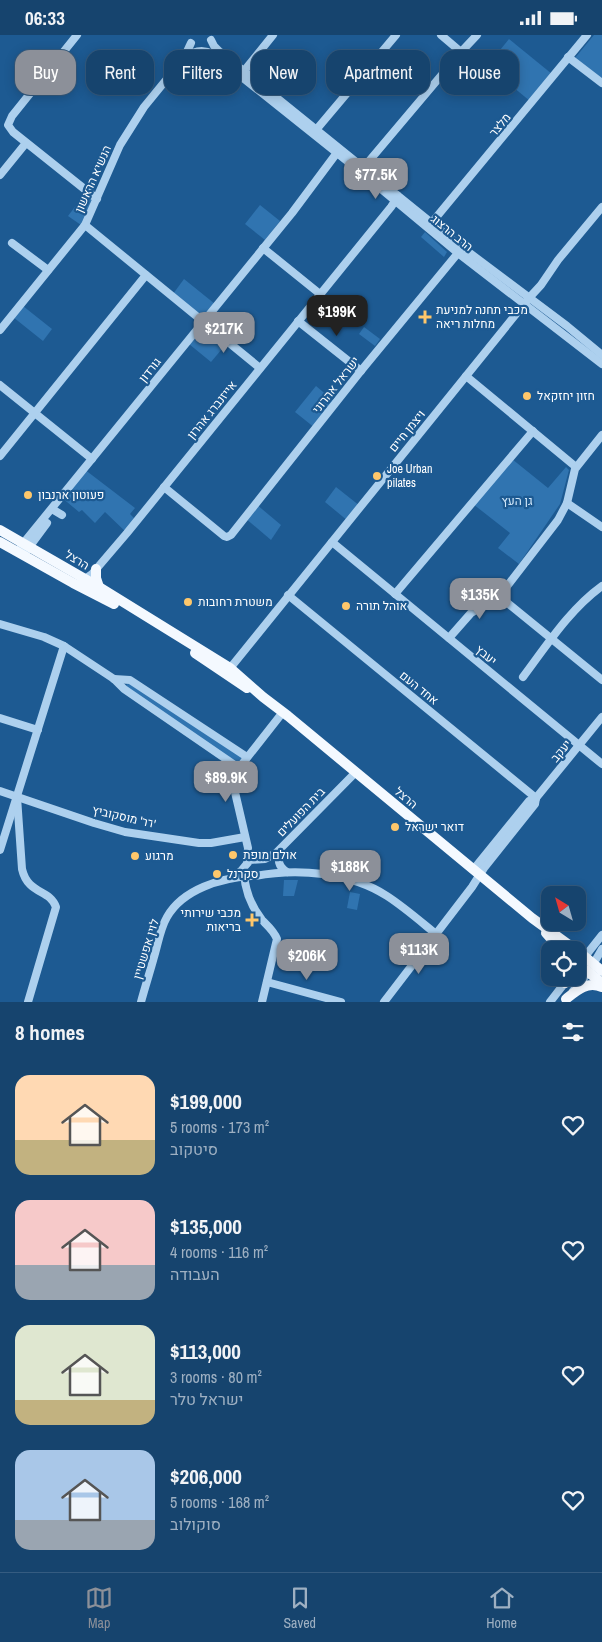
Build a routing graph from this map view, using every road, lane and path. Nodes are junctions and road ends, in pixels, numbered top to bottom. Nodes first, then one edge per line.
1 (77, 35) edge
2 (273, 35) edge
3 (396, 35) edge
4 (441, 35) edge
5 (476, 35) edge
6 (587, 35) edge
7 (211, 37) edge
8 (192, 39) edge
9 (198, 50) edge
10 (202, 50) edge
11 (459, 50) edge
12 (463, 50) edge
13 (568, 57) junction
14 (244, 71) junction
15 (241, 76) edge
16 (440, 76) edge
17 (164, 82) edge
18 (602, 83) edge
19 (316, 134) junction
20 (26, 143) junction
21 (336, 154) junction
22 (348, 155) junction
23 (360, 168) junction
24 (0, 175) edge
25 (396, 198) junction
26 (97, 199) junction
27 (602, 207) edge
28 (602, 215) edge
29 (85, 225) junction
30 (430, 225) junction
31 (12, 243) dead end
32 (262, 248) junction
33 (459, 249) junction
34 (48, 270) junction
35 (146, 275) junction
36 (547, 276) junction
37 (320, 294) junction
38 (529, 302) junction
39 (298, 321) junction
40 (202, 322) junction
41 (1, 327) edge
42 (602, 355) edge
43 (602, 364) edge
44 (260, 368) junction
45 (362, 371) junction
46 (466, 376) junction
47 (0, 385) edge
48 (35, 413) junction
49 (533, 431) junction
50 (602, 435) edge
51 (0, 456) edge
52 (92, 459) junction
53 (576, 467) junction
54 (164, 487) junction
55 (567, 503) junction
56 (602, 527) edge
57 (0, 530) edge
58 (0, 542) edge
59 (332, 542) junction
60 (27, 544) junction
61 (20, 553) junction
62 (96, 569) junction
63 (86, 580) junction
64 (73, 583) junction
65 (602, 586) edge
66 (99, 587) junction
67 (395, 594) junction
68 (288, 595) junction
69 (499, 596) junction
70 (0, 624) edge
71 (449, 639) junction
72 (552, 639) junction
73 (64, 646) junction
74 (228, 671) junction
75 (523, 677) dead end
76 (114, 679) junction
77 (602, 680) edge
78 (283, 712) junction
79 (602, 717) edge
80 (0, 718) edge
81 (38, 730) junction
82 (579, 746) junction
83 (247, 757) junction
84 (602, 764) edge
85 (239, 768) junction
86 (356, 772) junction
87 (0, 791) edge
88 (17, 797) junction
89 (536, 798) junction
90 (245, 837) junction
91 (248, 848) junction
92 (282, 848) junction
93 (0, 850) edge
94 (258, 859) junction
95 (248, 871) junction
96 (287, 872) junction
97 (476, 872) junction
98 (532, 918) junction
99 (436, 934) junction
100 (602, 935) edge
101 (553, 941) edge
102 (558, 941) edge
103 (602, 949) edge
104 (586, 952) edge
105 (595, 969) edge
106 (267, 982) junction
107 (602, 985) edge
108 (562, 986) edge
109 (564, 1000) edge
110 (28, 1002) edge
111 (141, 1002) edge
112 (262, 1002) edge
113 (341, 1002) edge
114 (384, 1002) edge
115 (550, 1002) edge

1 - 20 street
2 - 14 street
3 - 19 street
4 - 11 street
5 - 12 street
6 - 13 street, מלצר
7 - 10 street, הנשיא הראשון
7 - 14 street, הרב הרצוג
8 - 9 street, הנשיא הראשון
13 - 18 street
13 - 30 street, מלצר
14 - 19 street, הרב הרצוג
15 - 19 street, הרב הרצוג
16 - 23 street
17 - 26 street, הנשיא הראשון
19 - 21 street, הרב הרצוג
19 - 22 street, הרב הרצוג
20 - 24 street
20 - 26 street
21 - 22 street
21 - 23 street, הרב הרצוג
21 - 32 street, גורדון
22 - 23 street, הרב הרצוג
23 - 25 street, הרב הרצוג
25 - 30 street, הרב הרצוג
25 - 37 street, אייזנברג אהרון
26 - 29 street, הנשיא הראשון
27 - 36 street
28 - 36 street
29 - 34 street, הנשיא הראשון
29 - 35 street
30 - 33 street, הרב הרצוג
31 - 34 street
32 - 37 street
32 - 40 street, גורדון
33 - 38 street, הרב הרצוג
33 - 45 street, ישראל אהרוני
34 - 41 street, הנשיא הראשון
35 - 40 street
35 - 48 street
36 - 38 street, ויצמן חיים
37 - 39 street, אייזנברג אהרון
38 - 42 street
38 - 43 street
38 - 46 street, ויצמן חיים
39 - 44 street, אייזנברג אהרון
39 - 45 street
40 - 44 street
40 - 52 street, גורדון
44 - 54 street, אייזנברג אהרון
45 - 54 street, ישראל אהרוני
46 - 49 street
46 - 59 street, ויצמן חיים
47 - 48 street
48 - 51 street
48 - 52 street
49 - 53 street
49 - 67 street
50 - 53 street
52 - 60 street, גורדון
53 - 55 street
54 - 62 street, אייזנברג אהרון
55 - 56 street
55 - 69 street
57 - 60 main road, הרצל
58 - 61 main road, הרצל
59 - 67 street, יעבץ
59 - 68 street, ויצמן חיים
60 - 61 street
60 - 63 main road, הרצל
61 - 64 main road, הרצל
62 - 63 street, אייזנברג אהרון
62 - 66 main road
63 - 64 street
63 - 66 main road, הרצל
64 - 74 main road, הרצל
65 - 72 street
66 - 74 main road, הרצל
67 - 71 street, יעבץ
68 - 74 street, ויצמן חיים
68 - 89 street, אחד העם
69 - 71 street
69 - 72 street
70 - 73 street
71 - 82 street, יעבץ
72 - 75 street
72 - 77 street
73 - 76 street
73 - 81 street
74 - 78 main road, הרצל
76 - 83 street
76 - 85 street
78 - 83 street
78 - 86 main road, הרצל
79 - 82 street, יעקב
80 - 81 street
81 - 88 street
82 - 84 street, יעבץ
82 - 89 street, יעקב
83 - 85 street
85 - 90 street
86 - 92 street, בית הפועלים
86 - 97 main road, הרצל
87 - 88 street, דר' מוסקוביץ'
88 - 90 street, דר' מוסקוביץ'
88 - 93 street
88 - 110 street
89 - 97 street, יעקב
90 - 91 street
91 - 94 street
91 - 95 street
92 - 94 street, בית הפועלים
92 - 96 street
94 - 95 street, בית הפועלים
94 - 95 street
95 - 96 street, לוין אפשטיין
95 - 106 street
95 - 111 street, לוין אפשטיין
96 - 99 street, לוין אפשטיין
97 - 98 main road, הרצל
97 - 99 street, יעקב
98 - 101 main road, הרצל
98 - 102 main road, הרצל
99 - 114 street, יעקב
100 - 104 street
103 - 105 street
105 - 107 main road, הרצל
105 - 109 street
106 - 112 street
106 - 113 street
107 - 109 main road
108 - 115 street

